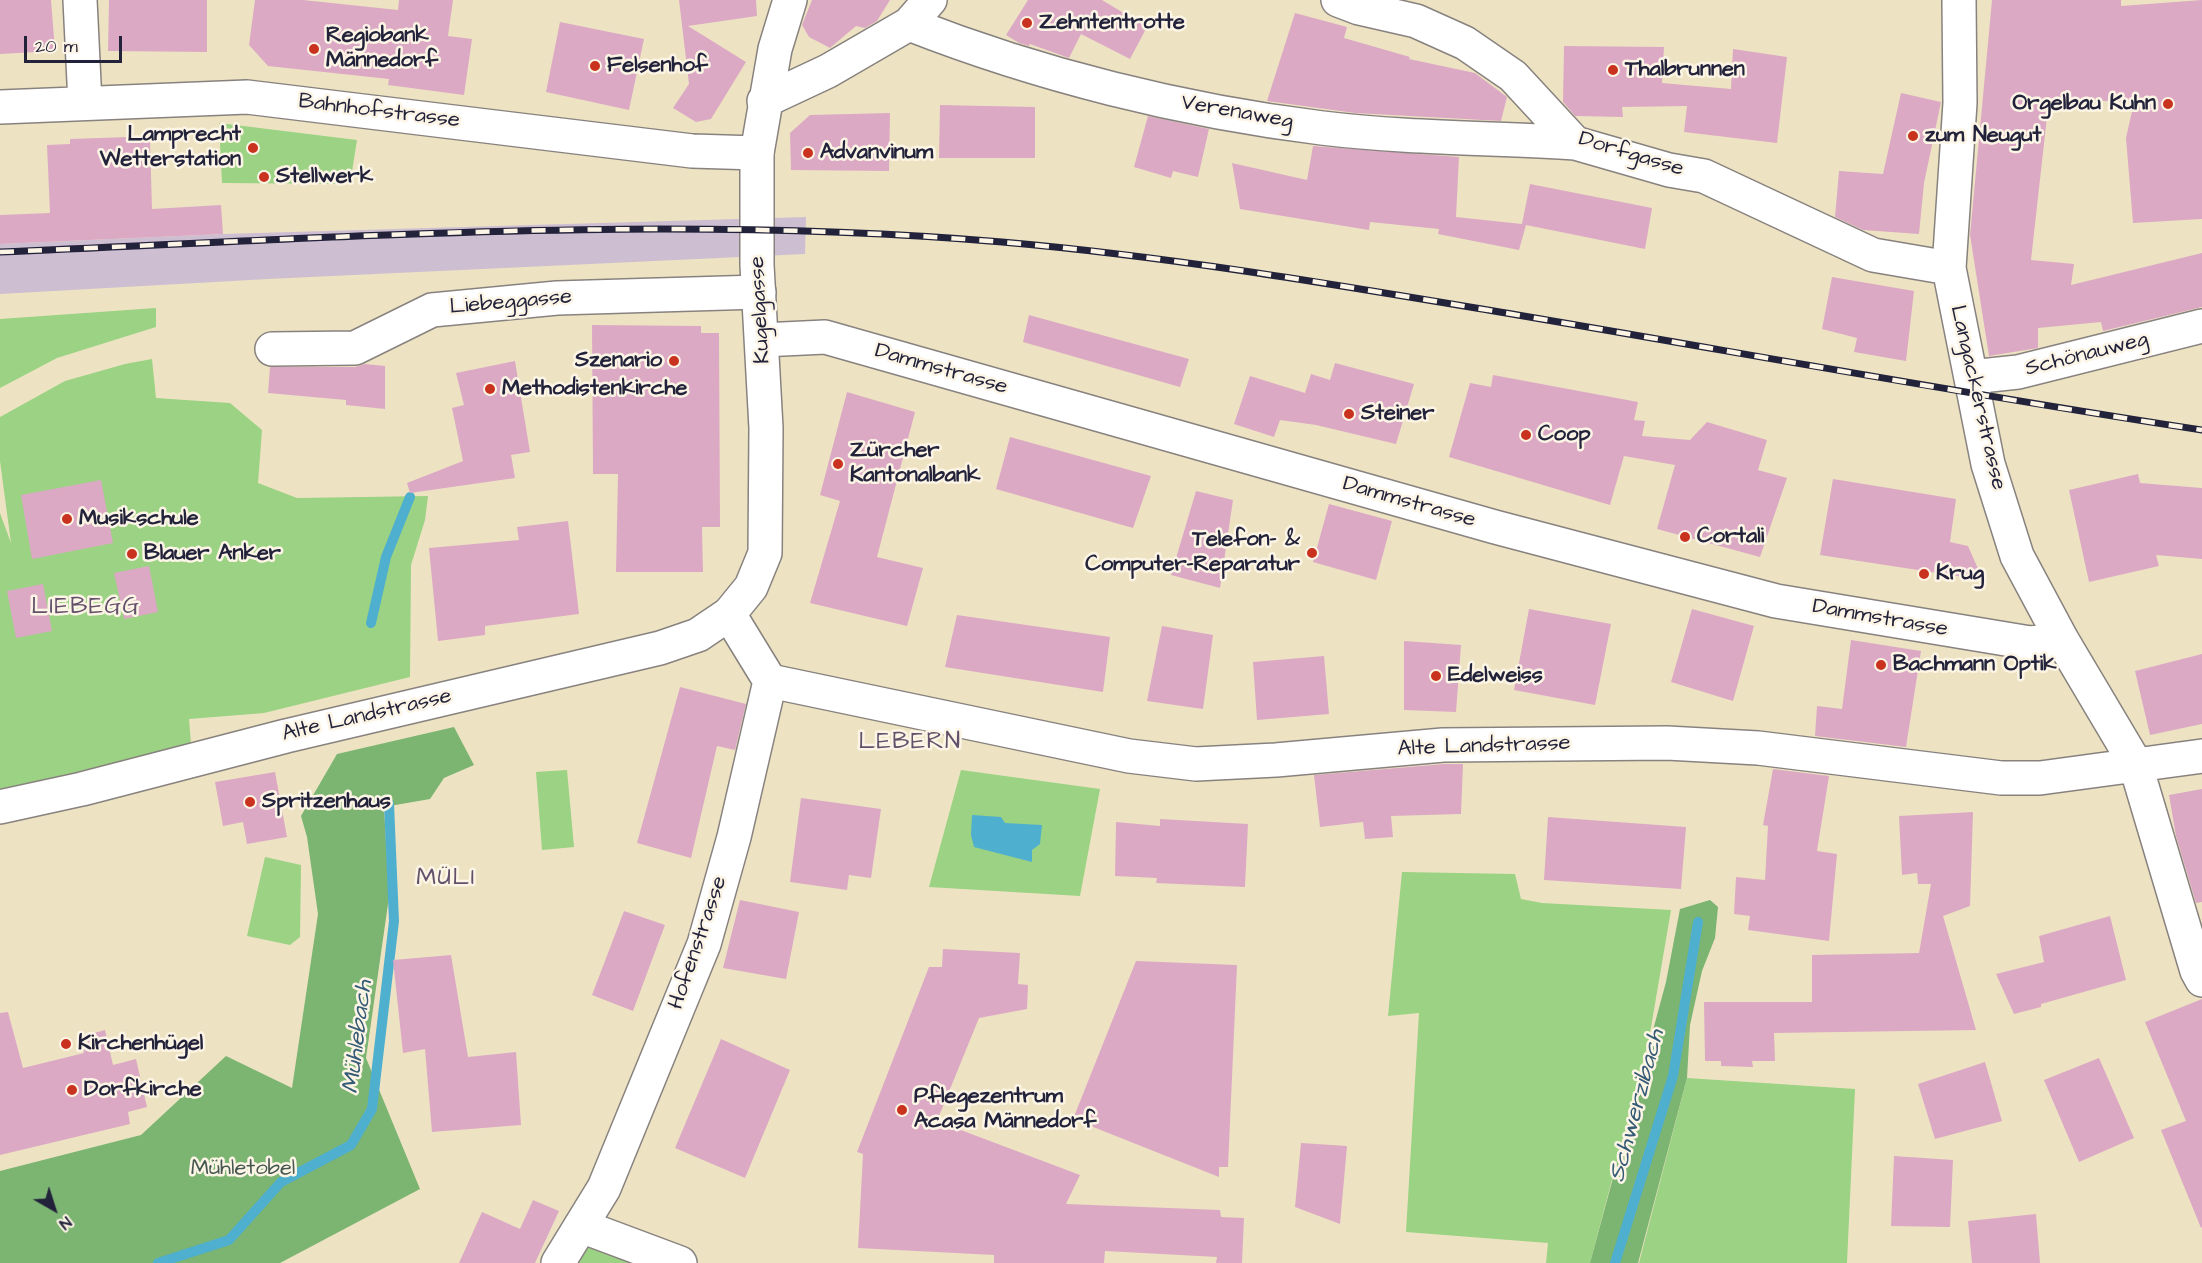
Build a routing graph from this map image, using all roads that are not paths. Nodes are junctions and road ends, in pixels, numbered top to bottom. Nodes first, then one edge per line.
1 (80, 0) edge
2 (790, 0) edge
3 (1338, 0) edge
4 (1959, 0) edge
5 (920, 12) edge
6 (764, 101) junction
7 (85, 103) junction
8 (0, 107) edge
9 (1575, 143) junction
10 (758, 153) junction
11 (1949, 268) junction
12 (759, 292) junction
13 (2202, 326) edge
14 (762, 340) junction
15 (272, 349) dead end
16 (1971, 377) junction
17 (729, 614) junction
18 (2062, 640) junction
19 (770, 681) junction
20 (2202, 756) edge
21 (2135, 763) junction
22 (0, 807) edge
23 (2202, 980) edge
24 (581, 1226) junction
25 (558, 1263) edge
26 (680, 1263) edge

1 - 7 street
2 - 6 street, Kugelgasse
3 - 9 street, Dorfgasse
4 - 11 street, Langackerstrasse
5 - 6 street
5 - 9 street, Verenaweg
6 - 10 street, Kugelgasse
7 - 8 street, Bahnhofstrasse
7 - 10 street, Bahnhofstrasse
9 - 11 street, Dorfgasse
10 - 12 street, Kugelgasse
11 - 16 street, Langackerstrasse
12 - 14 street, Kugelgasse
12 - 15 street, Liebeggasse
13 - 16 street, Schönauweg
14 - 17 street, Kugelgasse
14 - 18 street, Dammstrasse
16 - 18 street, Langackerstrasse
17 - 19 street
17 - 22 street, Alte Landstrasse
18 - 21 street, Langackerstrasse
19 - 21 street, Alte Landstrasse
19 - 24 street, Hofenstrasse
20 - 21 street, Alte Landstrasse
21 - 23 street, Langackerstrasse
24 - 25 street, Hofenstrasse
24 - 26 street

